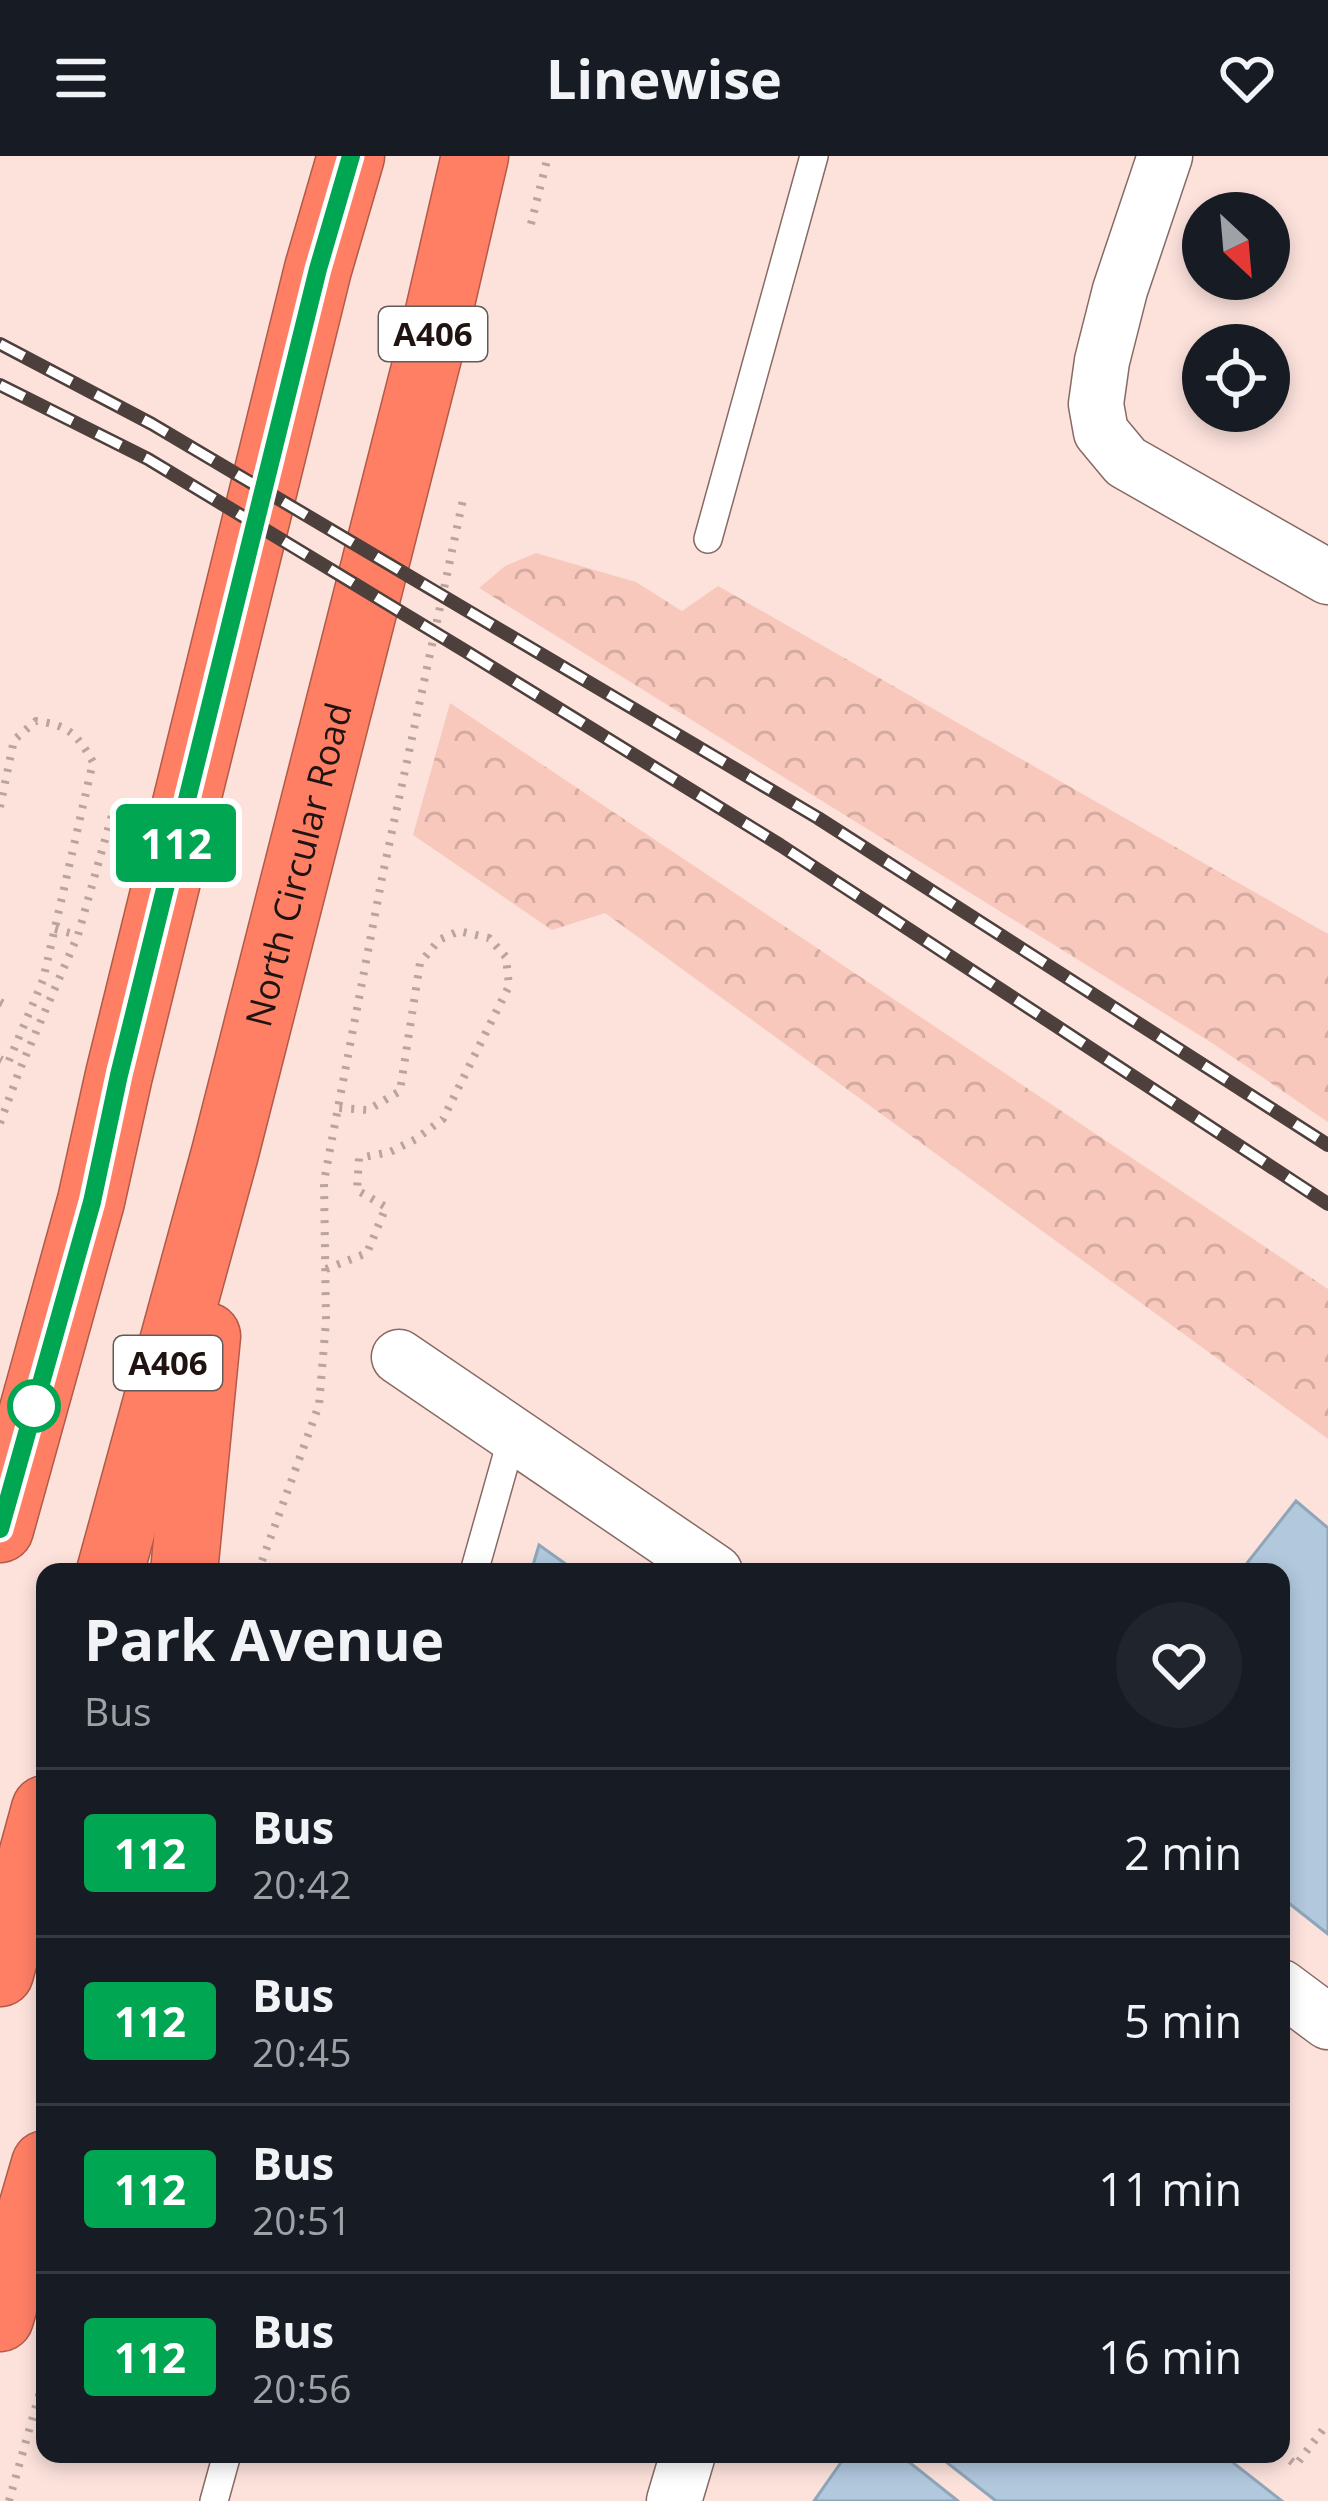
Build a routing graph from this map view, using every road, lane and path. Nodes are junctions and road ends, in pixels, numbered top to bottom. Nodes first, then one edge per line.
1 (351, 156) edge
2 (475, 156) edge
3 (814, 156) edge
4 (1165, 156) edge
5 (468, 477) dead end
6 (708, 539) dead end
7 (1327, 574) edge
8 (114, 805) dead end
9 (0, 807) edge
10 (55, 928) junction
11 (78, 935) junction
12 (4, 1061) edge
13 (20, 1069) junction
14 (339, 1108) junction
15 (0, 1123) edge
16 (225, 1153) junction
17 (326, 1269) junction
18 (399, 1357) dead end
19 (513, 1434) junction
20 (0, 1529) edge
21 (112, 1563) edge
22 (185, 1563) edge
23 (261, 1563) edge
24 (477, 1563) edge
25 (702, 1563) edge
26 (36, 1842) edge
27 (0, 1973) edge
28 (1290, 1994) edge
29 (1328, 2022) edge
30 (36, 2195) edge
31 (0, 2318) edge
32 (36, 2406) edge
33 (1328, 2423) edge
34 (1324, 2437) edge
35 (1290, 2460) edge
36 (225, 2463) edge
37 (685, 2463) edge
38 (9, 2501) edge
39 (214, 2501) edge
40 (674, 2501) edge

1 - 20 highway
2 - 16 highway, North Circular Road / A406
3 - 6 lane
4 - 7 street
5 - 14 path
8 - 11 path
9 - 10 path
10 - 11 path
10 - 12 path
11 - 13 path
12 - 13 path
13 - 15 path
14 - 17 path
14 - 17 path
16 - 21 highway, North Circular Road / A406
16 - 22 highway
17 - 23 path
18 - 19 street
19 - 24 lane
19 - 25 street
26 - 27 highway
28 - 29 street
30 - 31 highway
32 - 38 path
33 - 34 path
34 - 35 path
36 - 39 lane
37 - 40 street

